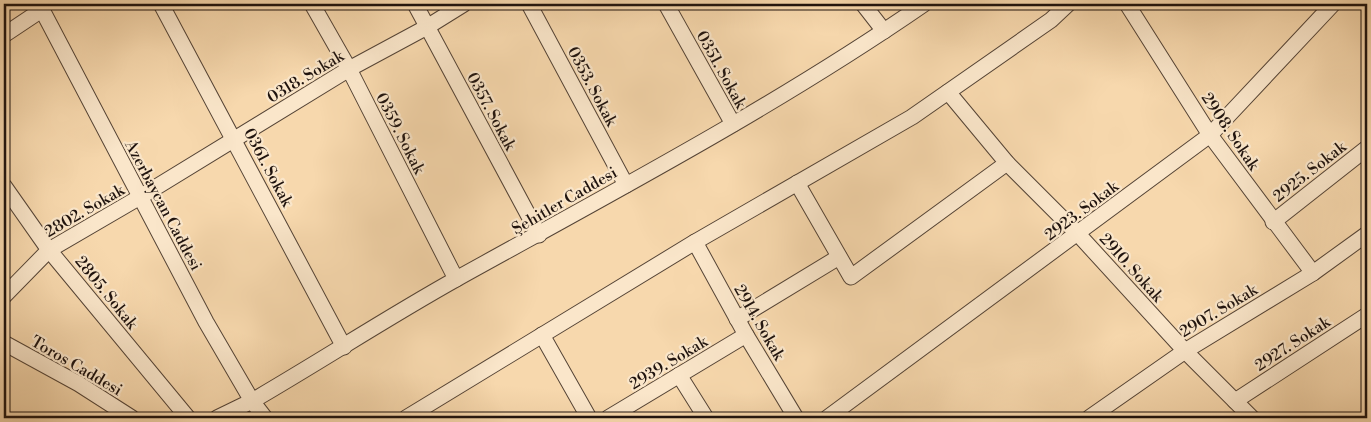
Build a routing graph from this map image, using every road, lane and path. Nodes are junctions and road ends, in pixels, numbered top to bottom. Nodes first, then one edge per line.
1 (161, 4) edge
2 (312, 4) edge
3 (415, 4) edge
4 (464, 4) edge
5 (529, 4) edge
6 (666, 4) edge
7 (863, 4) edge
8 (924, 4) edge
9 (1068, 4) edge
10 (1127, 4) edge
11 (1333, 4) edge
12 (41, 6) edge
13 (427, 27) junction
14 (5, 31) edge
15 (884, 31) junction
16 (349, 69) junction
17 (948, 92) junction
18 (733, 124) junction
19 (1210, 135) junction
20 (235, 139) junction
21 (1367, 148) edge
22 (1007, 163) junction
23 (797, 183) junction
24 (626, 185) junction
25 (4, 186) edge
26 (140, 197) junction
27 (1273, 222) junction
28 (1078, 234) junction
29 (1367, 234) edge
30 (539, 235) junction
31 (695, 242) junction
32 (50, 250) junction
33 (839, 257) junction
34 (1313, 273) junction
35 (456, 279) junction
36 (4, 296) edge
37 (1367, 315) edge
38 (737, 319) junction
39 (746, 335) junction
40 (542, 336) junction
41 (4, 343) edge
42 (344, 347) junction
43 (1184, 351) junction
44 (679, 375) junction
45 (252, 401) junction
46 (1235, 401) junction
47 (132, 418) edge
48 (188, 418) edge
49 (217, 418) edge
50 (265, 418) edge
51 (406, 418) edge
52 (589, 418) edge
53 (608, 418) edge
54 (706, 418) edge
55 (796, 418) edge
56 (827, 418) edge
57 (1089, 418) edge
58 (1252, 418) edge

1 - 20 street, 0361. Sokak
2 - 16 street, 0359. Sokak
3 - 13 street, 0357. Sokak
4 - 13 street, 0318. Sokak
5 - 24 street, 0353. Sokak
6 - 18 street, 0351. Sokak
7 - 15 street
8 - 15 street, Şehitler Caddesi
9 - 17 street
10 - 19 street, 2908. Sokak
11 - 19 street, 2923. Sokak
12 - 14 street
12 - 26 street, Azerbaycan Caddesi
13 - 16 street, 0318. Sokak
13 - 30 street, 0357. Sokak
15 - 18 street, Şehitler Caddesi
16 - 20 street, 0318. Sokak
16 - 35 street, 0359. Sokak
17 - 22 street, 2910. Sokak
17 - 23 street
18 - 24 street, Şehitler Caddesi
19 - 27 street, 2908. Sokak
19 - 28 street, 2923. Sokak
20 - 26 street, 0318. Sokak
20 - 42 street, 0361. Sokak
21 - 27 street, 2925. Sokak
22 - 28 street, 2910. Sokak
22 - 33 street
23 - 31 street
23 - 33 street
24 - 30 street, Şehitler Caddesi
25 - 32 street, 2805. Sokak
26 - 32 street, 2802. Sokak
26 - 45 street, Azerbaycan Caddesi
27 - 34 street, 2908. Sokak
28 - 43 street, 2910. Sokak
28 - 56 street, 2923. Sokak
29 - 34 street, 2907. Sokak
30 - 35 street, Şehitler Caddesi
31 - 38 street, 2914. Sokak
31 - 40 street
32 - 36 street, 2802. Sokak
32 - 48 street, 2805. Sokak
33 - 38 street
34 - 43 street, 2907. Sokak
35 - 42 street, Şehitler Caddesi
37 - 46 street, 2927. Sokak
38 - 39 street, 2914. Sokak
39 - 44 street, 2939. Sokak
39 - 55 street, 2914. Sokak
40 - 51 street
40 - 52 street
41 - 47 street, Toros Caddesi
42 - 45 street, Şehitler Caddesi
43 - 46 street, 2910. Sokak
43 - 57 street, 2907. Sokak
44 - 53 street, 2939. Sokak
44 - 54 street
45 - 49 street, Şehitler Caddesi
45 - 50 street, Azerbaycan Caddesi
46 - 58 street, 2910. Sokak

